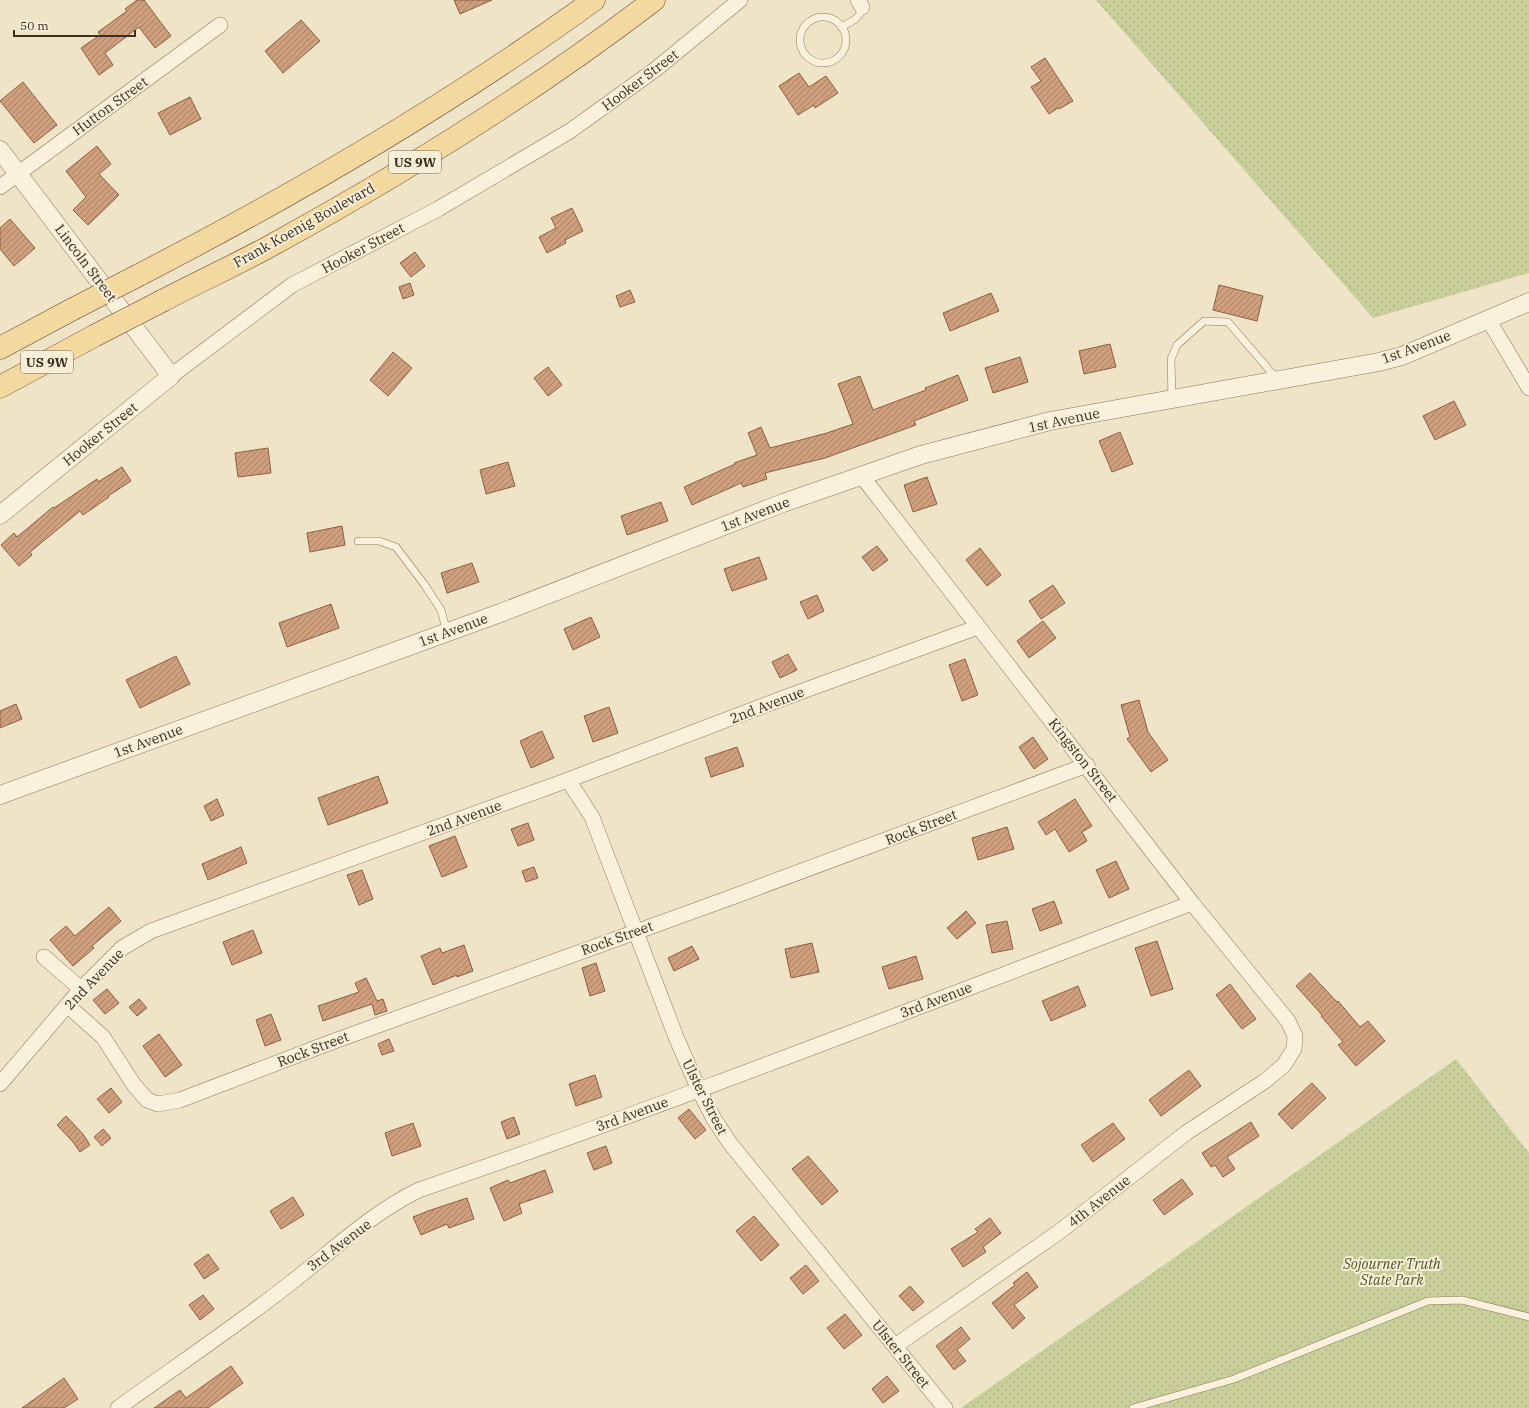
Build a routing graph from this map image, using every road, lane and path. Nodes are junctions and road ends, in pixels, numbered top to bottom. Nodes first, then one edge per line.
1 (594, 0) edge
2 (654, 0) edge
3 (740, 0) edge
4 (860, 3) edge
5 (220, 25) dead end
6 (842, 27) junction
7 (0, 150) edge
8 (18, 174) junction
9 (0, 187) edge
10 (1529, 302) edge
11 (1488, 319) junction
12 (0, 348) edge
13 (171, 376) junction
14 (1278, 380) junction
15 (0, 387) edge
16 (1529, 388) edge
17 (1172, 399) junction
18 (862, 474) junction
19 (0, 515) edge
20 (358, 542) dead end
21 (978, 628) junction
22 (447, 632) junction
23 (1087, 765) junction
24 (568, 780) junction
25 (0, 795) edge
26 (1192, 902) junction
27 (636, 932) junction
28 (44, 957) dead end
29 (81, 989) junction
30 (67, 1006) junction
31 (1294, 1049) joint
32 (0, 1084) edge
33 (699, 1090) junction
34 (1529, 1317) edge
35 (895, 1346) junction
36 (125, 1406) edge
37 (945, 1408) edge
38 (1133, 1408) edge

1 - 12 main road, US 9W, bridge
2 - 15 main road, Frank Koenig Boulevard / US 9W, bridge
3 - 13 street, Hooker Street
4 - 6 lane
5 - 8 street, Hutton Street
6 - 6 lane
7 - 8 street, Lincoln Street
8 - 9 street, Hutton Street
8 - 13 street, Lincoln Street
10 - 11 street, 1st Avenue
11 - 14 street, 1st Avenue
11 - 16 street
13 - 19 street, Hooker Street
14 - 17 street, 1st Avenue
14 - 17 lane
17 - 18 street, 1st Avenue
18 - 21 street, Kingston Street
18 - 22 street, 1st Avenue
20 - 22 lane
21 - 23 street, Kingston Street
21 - 24 street, 2nd Avenue
22 - 25 street, 1st Avenue
23 - 26 street, Kingston Street
23 - 27 street, Rock Street
24 - 27 street, Ulster Street
24 - 29 street, 2nd Avenue
26 - 31 street, Kingston Street
26 - 33 street, 3rd Avenue
27 - 30 street, Rock Street
27 - 33 street, Ulster Street
28 - 29 street
29 - 30 street, 2nd Avenue
30 - 32 street, 2nd Avenue
31 - 35 street, 4th Avenue
33 - 35 street, Ulster Street
33 - 36 street, 3rd Avenue
34 - 38 lane
35 - 37 street, Ulster Street

